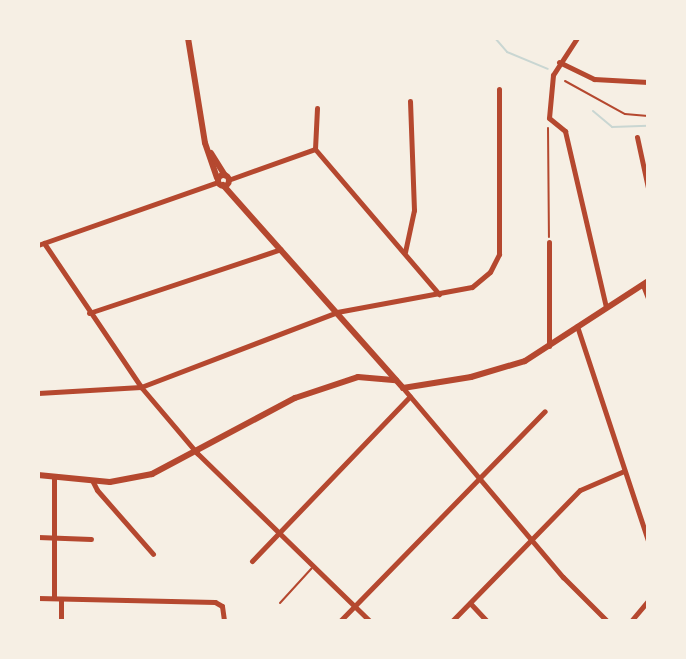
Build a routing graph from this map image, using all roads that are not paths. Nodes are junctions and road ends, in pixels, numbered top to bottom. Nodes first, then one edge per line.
1 (188, 38) edge
2 (577, 38) edge
3 (559, 62) junction
4 (565, 81) dead end
5 (648, 82) edge
6 (499, 89) dead end
7 (410, 101) dead end
8 (317, 108) dead end
9 (648, 116) edge
10 (637, 137) dead end
11 (315, 149) junction
12 (224, 180) junction
13 (648, 188) edge
14 (549, 242) road end
15 (41, 244) edge
16 (282, 249) junction
17 (405, 253) junction
18 (645, 283) edge
19 (440, 295) junction
20 (648, 298) edge
21 (606, 307) junction
22 (337, 312) junction
23 (89, 313) junction
24 (577, 326) junction
25 (549, 346) junction
26 (396, 380) junction
27 (141, 387) junction
28 (403, 388) junction
29 (38, 393) edge
30 (410, 396) junction
31 (545, 411) dead end
32 (197, 453) junction
33 (624, 471) junction
34 (38, 475) edge
35 (54, 475) junction
36 (478, 478) junction
37 (92, 480) junction
38 (279, 532) junction
39 (38, 537) edge
40 (54, 537) junction
41 (531, 538) junction
42 (91, 539) dead end
43 (648, 541) edge
44 (153, 554) dead end
45 (252, 561) dead end
46 (314, 566) junction
47 (38, 598) edge
48 (57, 599) junction
49 (648, 601) edge
50 (280, 603) dead end
51 (470, 603) junction
52 (354, 605) junction
53 (634, 620) edge
54 (61, 621) edge
55 (224, 621) edge
56 (340, 621) edge
57 (370, 621) edge
58 (452, 621) edge
59 (487, 621) edge
60 (607, 621) edge

1 - 12 street
2 - 3 street
3 - 5 street
3 - 21 street
4 - 9 lane
6 - 19 street
7 - 17 street
8 - 11 street
10 - 13 street
11 - 12 street
11 - 17 street
12 - 15 street
12 - 16 street
14 - 25 street
15 - 23 street
16 - 22 street
16 - 23 street
17 - 19 street
18 - 20 street
18 - 21 street
19 - 22 street
21 - 24 street
22 - 26 street
22 - 27 street
23 - 27 street
24 - 25 street
24 - 33 street
25 - 28 street
26 - 28 street
26 - 32 street
27 - 29 street
27 - 32 street
28 - 30 street
30 - 36 street
30 - 38 street
31 - 36 street
32 - 37 street
32 - 38 street
33 - 41 street
33 - 43 street
34 - 35 street
35 - 37 street
35 - 40 street
36 - 41 street
36 - 52 street
37 - 44 street
38 - 45 street
38 - 46 street
39 - 40 street
40 - 42 street
40 - 48 street
41 - 51 street
41 - 60 street
46 - 50 lane
46 - 52 street
47 - 48 street
48 - 54 street
48 - 55 street
49 - 53 street
51 - 58 street
51 - 59 street
52 - 56 street
52 - 57 street

